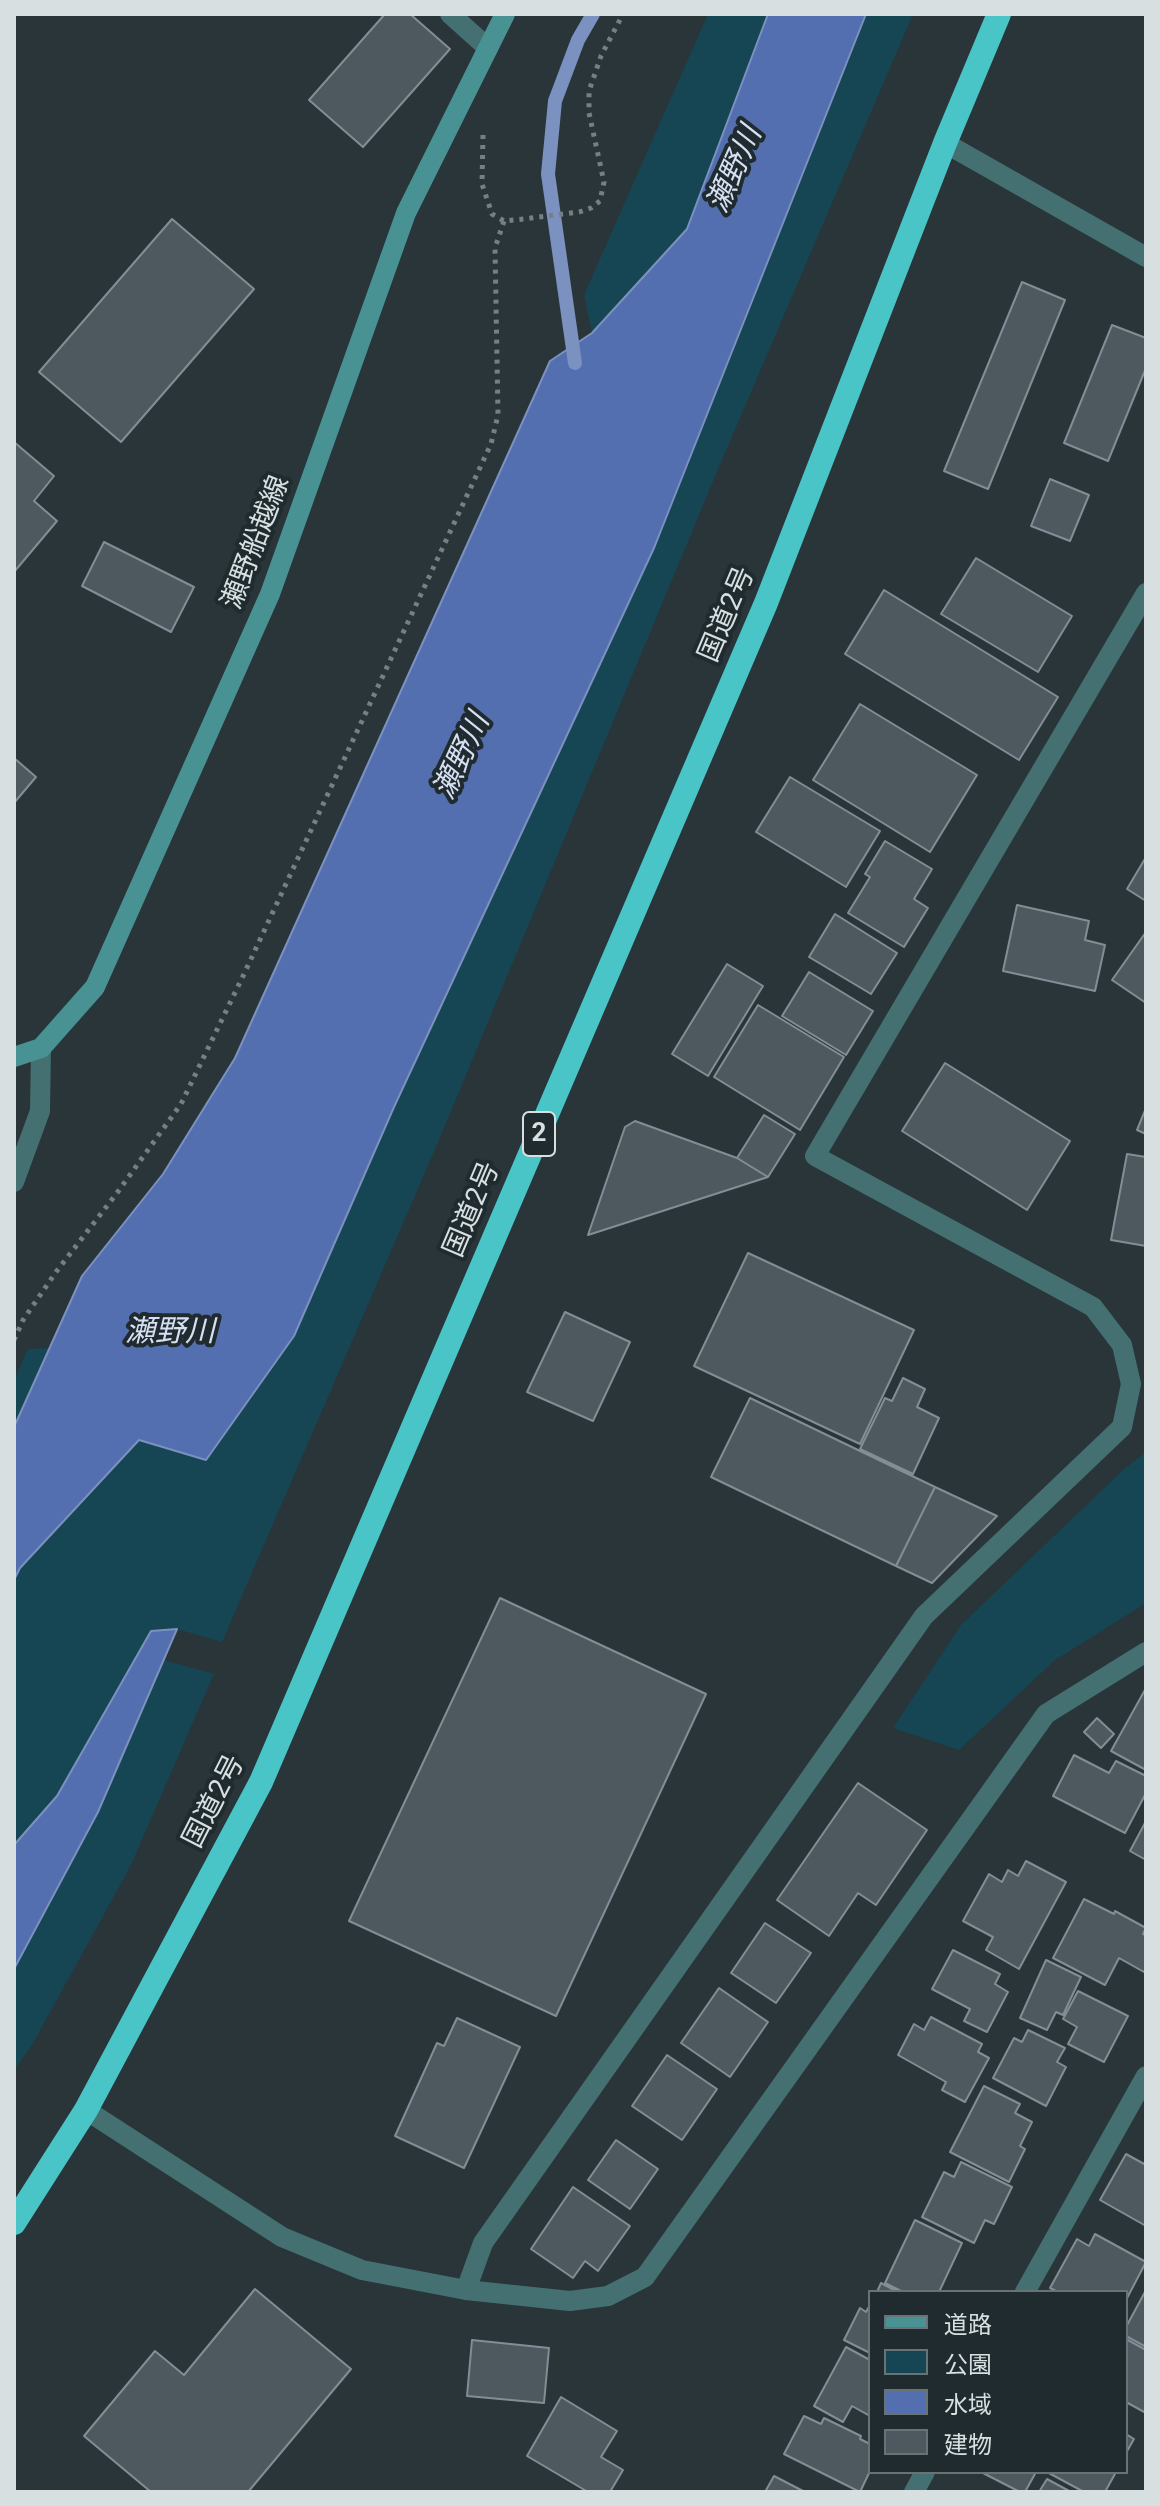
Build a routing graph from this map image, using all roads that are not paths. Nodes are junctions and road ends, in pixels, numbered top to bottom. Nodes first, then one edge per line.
1 (450, 14) edge
2 (505, 14) edge
3 (999, 14) edge
4 (488, 48) junction
5 (945, 143) junction
6 (1146, 257) edge
7 (1146, 593) edge
8 (41, 1048) junction
9 (14, 1057) edge
10 (14, 1182) edge
11 (1146, 1652) edge
12 (1146, 2076) edge
13 (86, 2110) junction
14 (14, 2223) edge
15 (466, 2290) junction
16 (1026, 2290) edge
17 (924, 2474) edge
18 (914, 2492) edge

1 - 4 street
2 - 4 main road, 瀬野船越線
3 - 5 highway, 国道2号 / 2
4 - 8 main road, 瀬野船越線
5 - 6 street
5 - 13 highway, 国道2号 / 2
7 - 15 street
8 - 9 main road
8 - 10 street
11 - 15 street
12 - 16 street
13 - 14 highway, 国道2号 / 2
13 - 15 street
17 - 18 street

